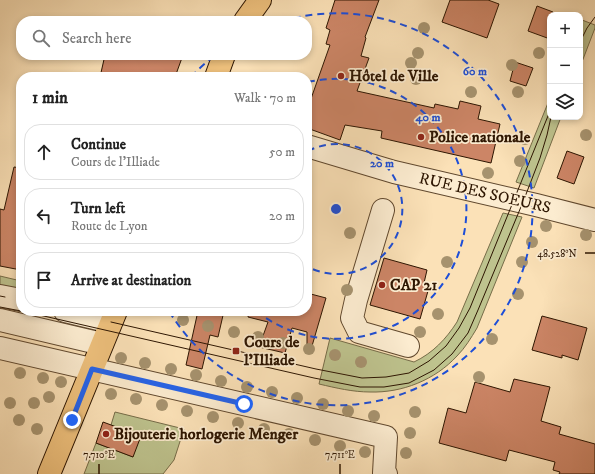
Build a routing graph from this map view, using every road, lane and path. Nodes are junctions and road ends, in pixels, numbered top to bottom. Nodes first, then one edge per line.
1 (243, 0) edge
2 (260, 0) edge
3 (238, 16) edge
4 (249, 16) edge
5 (222, 60) edge
6 (218, 72) edge
7 (312, 147) edge
8 (383, 210) dead end
9 (595, 220) edge
10 (0, 296) edge
11 (16, 299) edge
12 (114, 317) edge
13 (0, 320) edge
14 (102, 344) junction
15 (408, 346) dead end
16 (0, 348) edge
17 (92, 369) junction
18 (50, 474) edge
19 (386, 474) edge

1 - 3 main road
2 - 4 main road
5 - 6 main road
7 - 9 street, RUE DES SOEURS
8 - 15 street
10 - 11 street
12 - 14 main road
13 - 14 street
14 - 17 main road
16 - 17 street
17 - 18 main road
17 - 19 street

